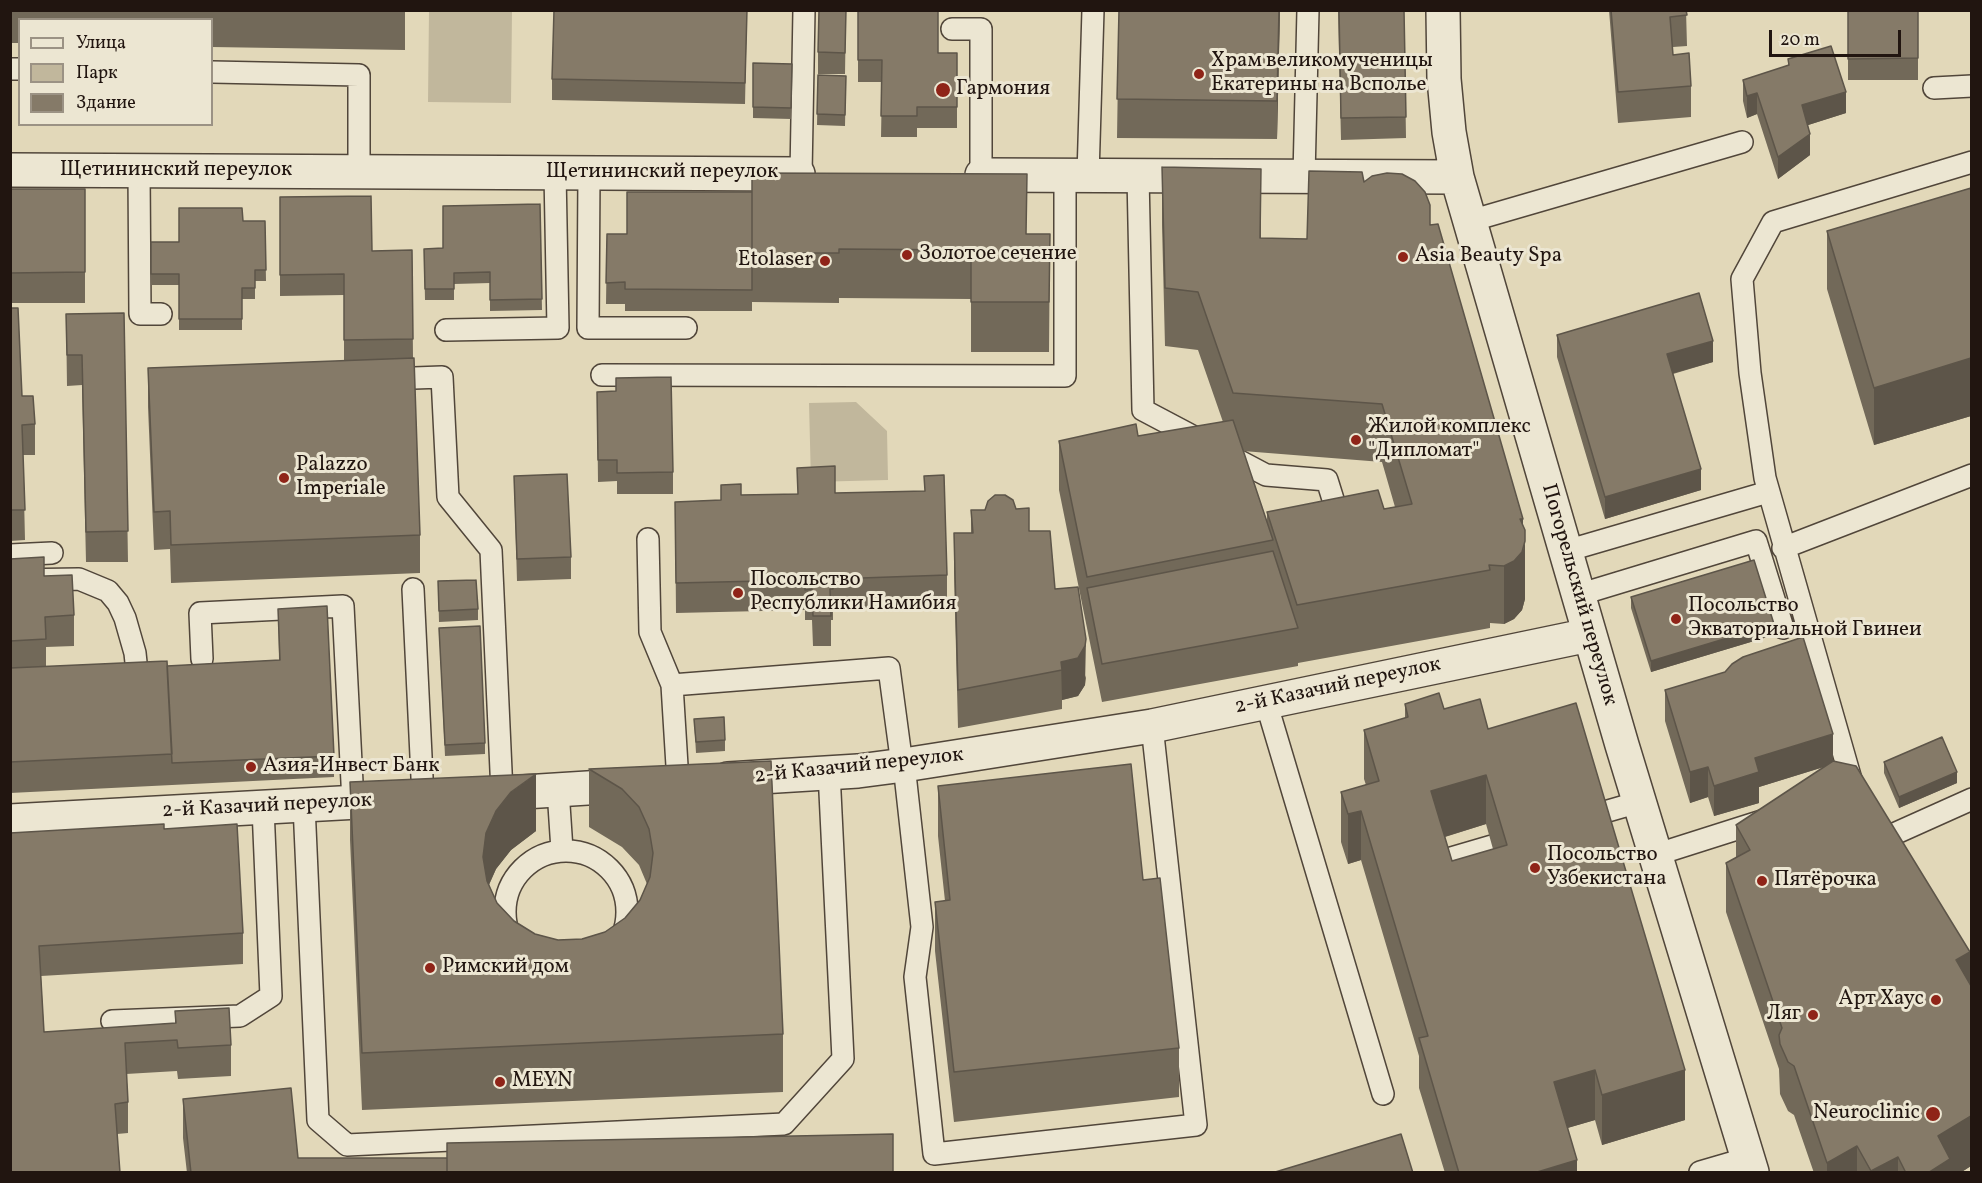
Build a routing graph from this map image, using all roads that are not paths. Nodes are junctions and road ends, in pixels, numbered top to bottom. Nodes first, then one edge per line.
1 (804, 10) edge
2 (1093, 10) edge
3 (1308, 10) edge
4 (1443, 10) edge
5 (952, 30) dead end
6 (213, 72) edge
7 (1971, 86) edge
8 (1934, 88) dead end
9 (1742, 142) dead end
10 (1971, 162) edge
11 (10, 170) edge
12 (139, 171) junction
13 (359, 172) junction
14 (555, 173) junction
15 (589, 173) junction
16 (813, 174) joint
17 (969, 175) joint
18 (1077, 175) junction
19 (1138, 176) junction
20 (1304, 176) junction
21 (1457, 177) junction
22 (1470, 221) junction
23 (161, 314) dead end
24 (686, 328) dead end
25 (446, 330) dead end
26 (602, 375) dead end
27 (372, 380) edge
28 (1971, 475) edge
29 (1768, 492) junction
30 (1345, 537) edge
31 (648, 539) dead end
32 (1783, 548) junction
33 (1566, 551) junction
34 (52, 554) dead end
35 (10, 555) edge
36 (10, 580) edge
37 (413, 589) dead end
38 (1578, 595) junction
39 (1783, 627) dead end
40 (1589, 635) junction
41 (202, 659) dead end
42 (672, 685) junction
43 (139, 693) edge
44 (1266, 702) junction
45 (1152, 726) junction
46 (903, 765) junction
47 (829, 772) junction
48 (678, 782) junction
49 (558, 790) junction
50 (1854, 791) junction
51 (502, 793) junction
52 (423, 798) junction
53 (1832, 798) edge
54 (1971, 799) edge
55 (353, 802) junction
56 (1639, 802) junction
57 (304, 805) junction
58 (263, 808) junction
59 (1594, 815) edge
60 (1775, 817) edge
61 (10, 821) edge
62 (1894, 834) junction
63 (1492, 846) edge
64 (561, 850) junction
65 (1906, 854) edge
66 (1655, 855) junction
67 (1451, 858) edge
68 (112, 1021) dead end
69 (1383, 1094) dead end
70 (1750, 1165) edge
71 (1700, 1173) edge

1 - 16 lane
2 - 18 lane
3 - 20 lane
4 - 21 street, Погорельский переулок
5 - 17 lane
6 - 13 lane
7 - 8 lane
9 - 22 lane
10 - 29 lane
11 - 12 street, Щетининский переулок
12 - 13 street, Щетининский переулок
12 - 23 lane
13 - 14 street, Щетининский переулок
14 - 15 street, Щетининский переулок
14 - 25 lane
15 - 16 street, Щетининский переулок
15 - 24 lane
17 - 18 street
18 - 19 street
18 - 26 lane
19 - 20 street
19 - 30 lane
20 - 21 street
21 - 22 street, Погорельский переулок
22 - 33 street, Погорельский переулок
27 - 51 lane
28 - 32 lane
29 - 32 lane
29 - 33 lane
31 - 42 lane
32 - 50 lane
33 - 38 street, Погорельский переулок
34 - 35 lane
36 - 43 lane
37 - 52 lane
38 - 39 lane
38 - 40 street, Погорельский переулок
40 - 44 street, 2-й Казачий переулок
40 - 56 street, Погорельский переулок
41 - 55 lane
42 - 46 lane
42 - 48 lane
44 - 45 street, 2-й Казачий переулок
44 - 69 lane
45 - 46 street, 2-й Казачий переулок
45 - 46 lane
46 - 47 street, 2-й Казачий переулок
47 - 48 street, 2-й Казачий переулок
47 - 57 lane
48 - 49 street, 2-й Казачий переулок
49 - 51 street, 2-й Казачий переулок
49 - 64 lane
50 - 53 lane
50 - 62 lane
51 - 52 street, 2-й Казачий переулок
52 - 55 street, 2-й Казачий переулок
54 - 62 lane
55 - 57 street, 2-й Казачий переулок
56 - 59 lane
56 - 66 street, Погорельский переулок
57 - 58 street, 2-й Казачий переулок
58 - 61 street, 2-й Казачий переулок
58 - 68 lane
60 - 66 lane
62 - 65 lane
63 - 67 lane
64 - 64 lane
66 - 70 street, Погорельский переулок
70 - 71 lane

